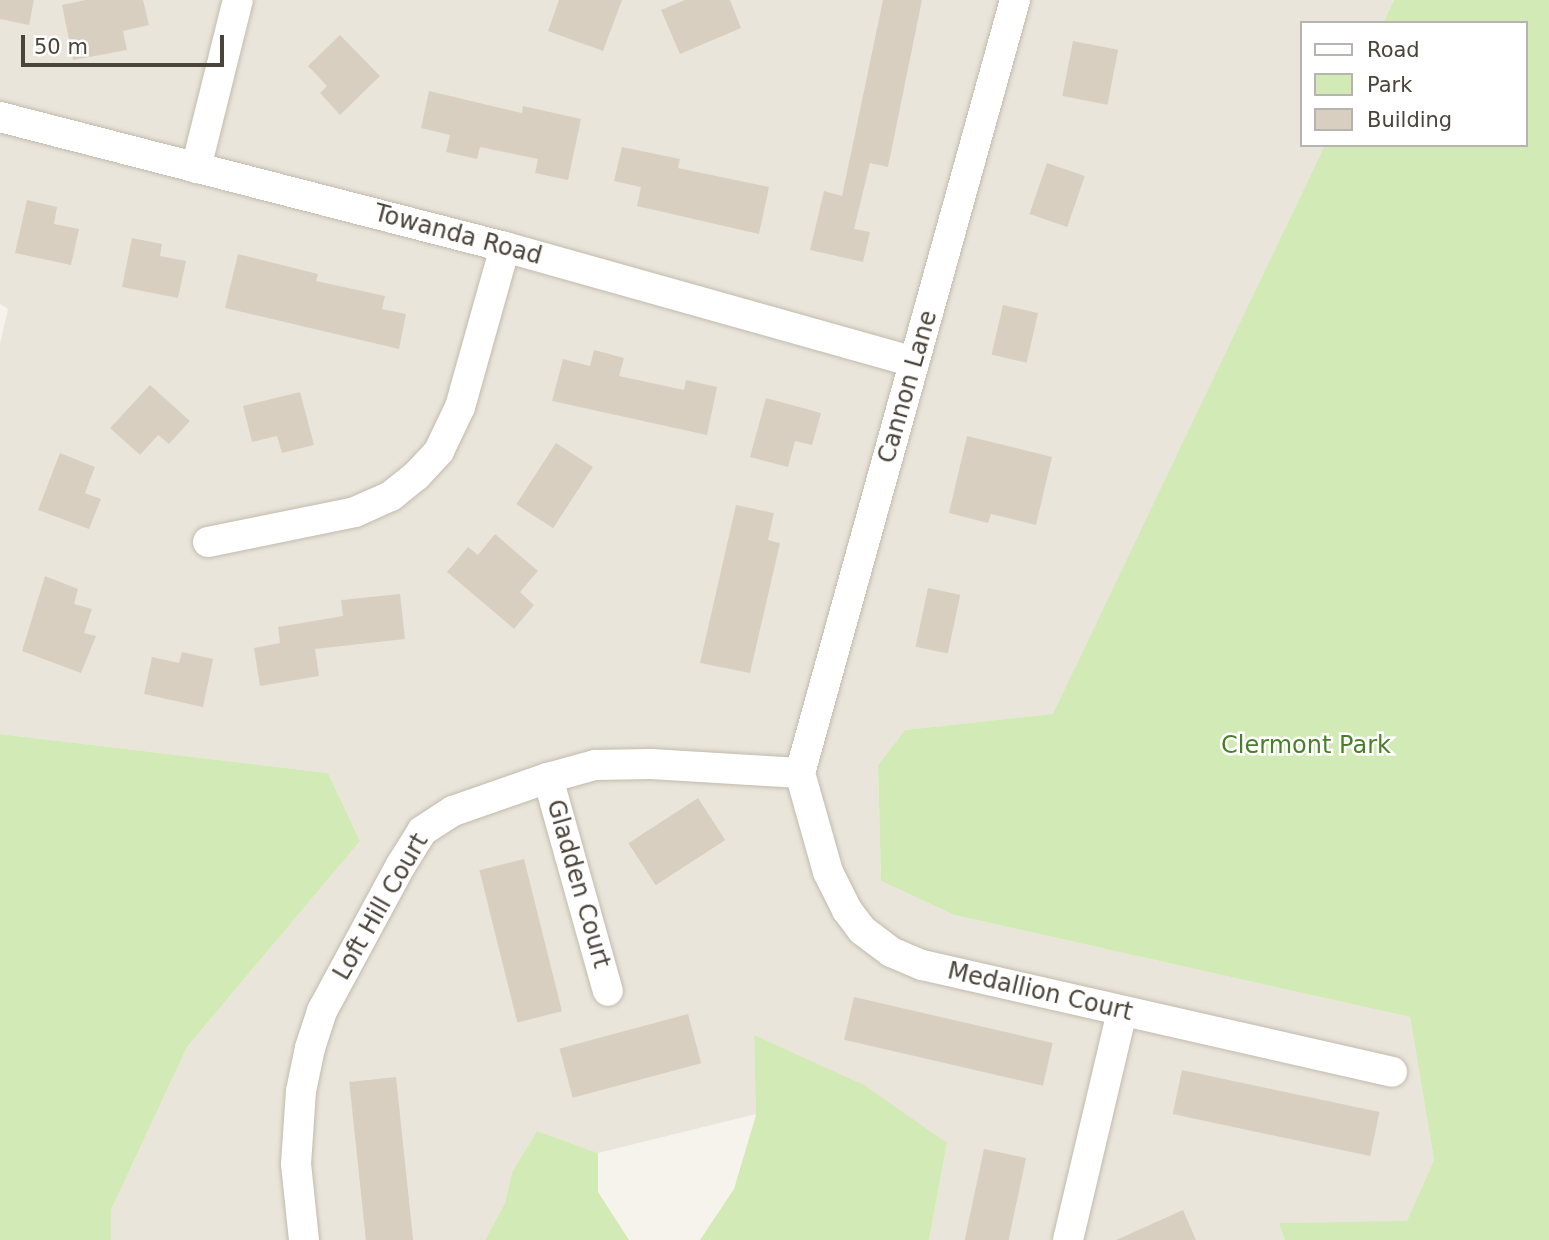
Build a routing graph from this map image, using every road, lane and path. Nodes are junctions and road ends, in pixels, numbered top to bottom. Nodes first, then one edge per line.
1 (238, 0) edge
2 (1015, 0) edge
3 (0, 117) edge
4 (196, 167) junction
5 (505, 247) junction
6 (914, 362) junction
7 (208, 542) dead end
8 (800, 773) junction
9 (548, 778) junction
10 (608, 990) dead end
11 (1122, 1011) junction
12 (1392, 1072) dead end
13 (304, 1240) edge
14 (1068, 1240) edge

1 - 4 street
2 - 6 street, Cannon Lane
3 - 4 street, Towanda Road
4 - 5 street, Towanda Road
5 - 6 street, Towanda Road
5 - 7 street
6 - 8 street, Cannon Lane
8 - 9 street, Loft Hill Court
8 - 11 street, Medallion Court
9 - 10 street, Gladden Court
9 - 13 street, Loft Hill Court
11 - 12 street, Medallion Court
11 - 14 street

